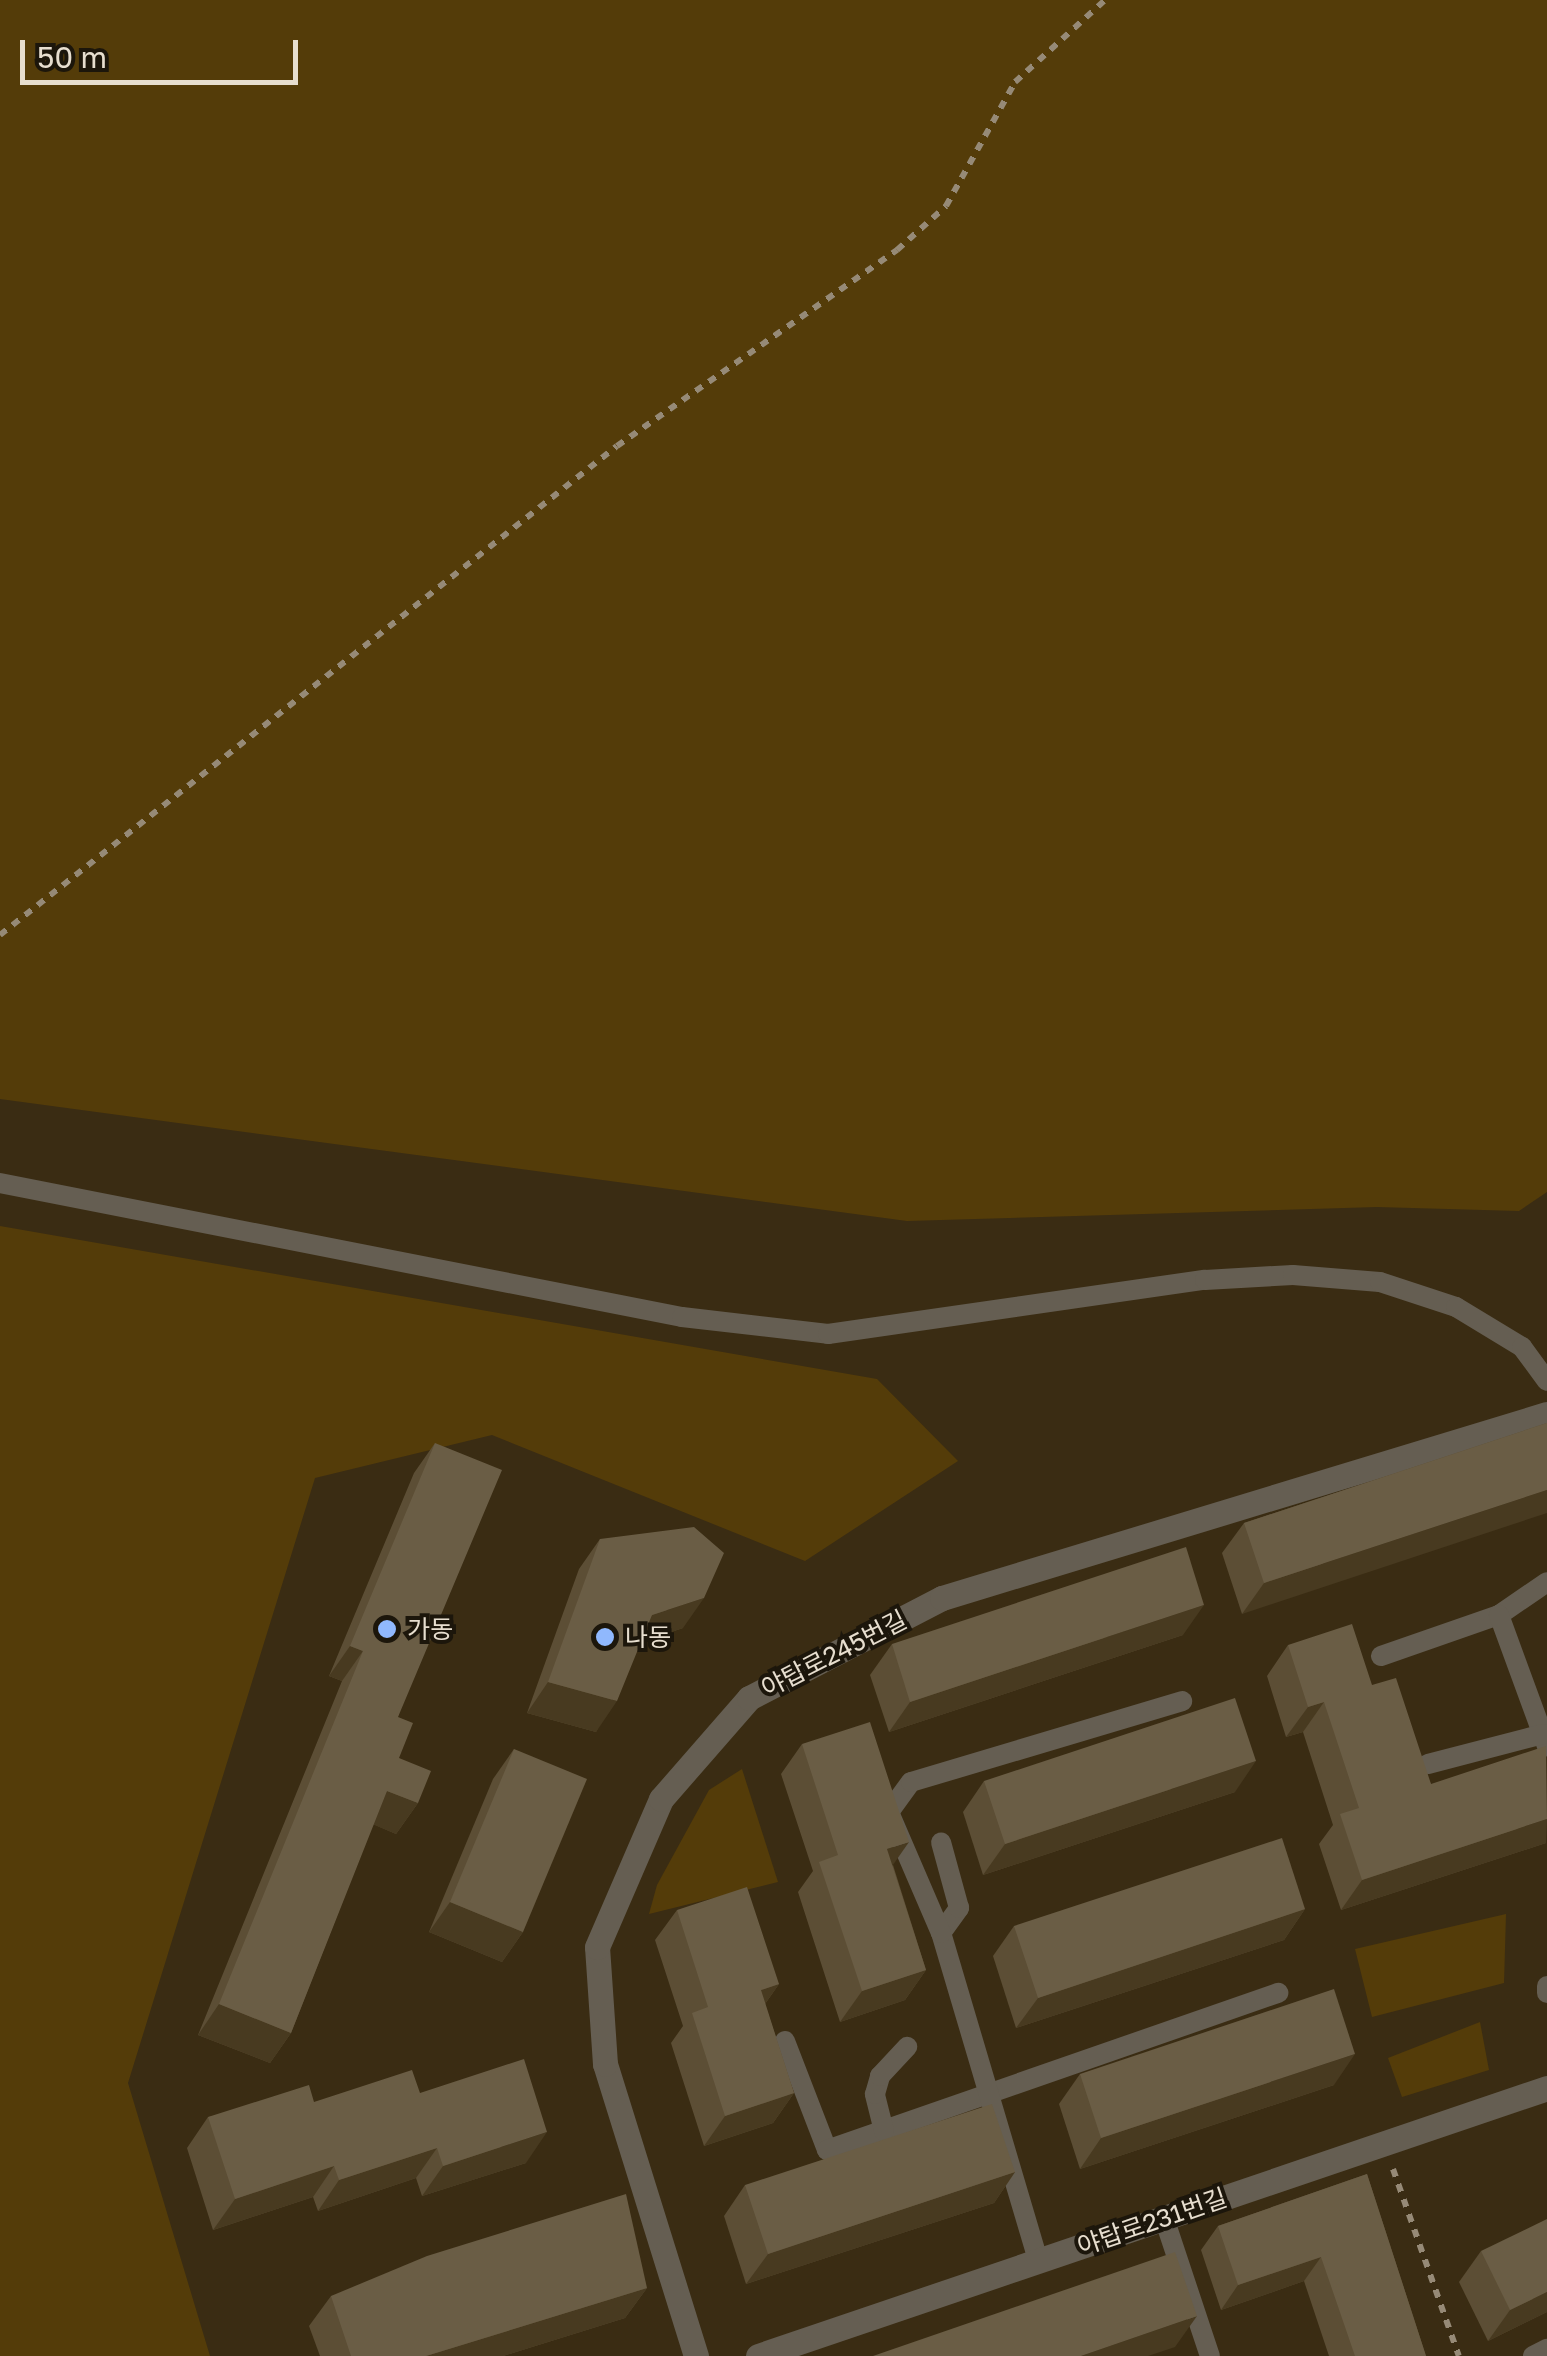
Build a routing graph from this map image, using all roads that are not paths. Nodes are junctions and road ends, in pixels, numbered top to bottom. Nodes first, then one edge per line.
1 (0, 1182) edge
2 (1547, 1381) edge
3 (1547, 1414) edge
4 (1547, 1582) edge
5 (1498, 1614) junction
6 (1381, 1656) dead end
7 (1182, 1701) dead end
8 (1545, 1740) edge
9 (1428, 1764) edge
10 (941, 1842) dead end
11 (940, 1933) junction
12 (1279, 1993) dead end
13 (786, 2041) dead end
14 (907, 2047) dead end
15 (1547, 2088) edge
16 (990, 2092) junction
17 (884, 2131) junction
18 (1164, 2218) junction
19 (1038, 2260) junction
20 (1547, 2349) edge
21 (696, 2356) edge
22 (758, 2356) edge
23 (1210, 2356) edge
24 (1533, 2356) edge

1 - 2 lane
3 - 21 street, 야탑로245번길
4 - 5 lane
5 - 6 lane
5 - 8 lane
7 - 11 lane
8 - 9 lane
10 - 11 lane
11 - 16 lane
12 - 16 lane
13 - 17 lane
14 - 17 lane
15 - 18 street, 야탑로231번길
16 - 17 lane
16 - 19 lane
18 - 19 street, 야탑로231번길
18 - 23 lane
19 - 22 street, 야탑로231번길
20 - 24 lane

